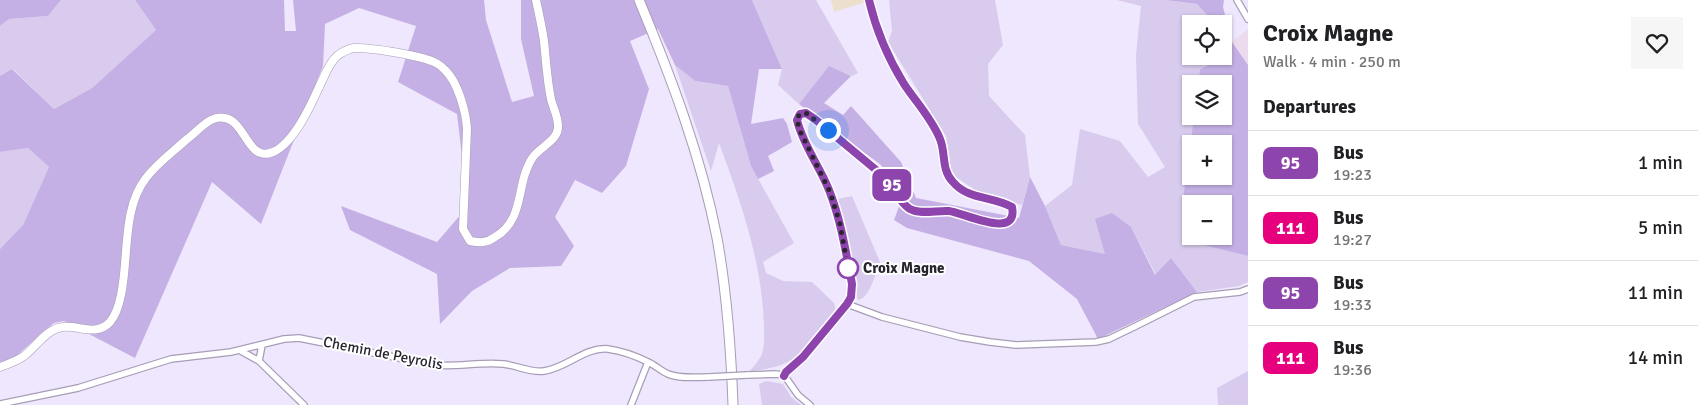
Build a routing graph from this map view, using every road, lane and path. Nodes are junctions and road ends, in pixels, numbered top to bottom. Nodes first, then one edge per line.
1 (536, 0) edge
2 (633, 0) edge
3 (639, 0) edge
4 (869, 0) edge
5 (1237, 0) edge
6 (1248, 19) edge
7 (650, 35) junction
8 (1248, 289) edge
9 (847, 304) junction
10 (262, 345) junction
11 (241, 351) junction
12 (258, 361) junction
13 (648, 362) junction
14 (0, 367) edge
15 (784, 376) junction
16 (0, 404) edge
17 (304, 405) edge
18 (631, 405) edge
19 (733, 405) edge
20 (810, 405) edge

1 - 14 street
2 - 7 main road
3 - 7 main road
4 - 9 street
5 - 6 street
7 - 19 main road
8 - 9 street
9 - 15 street
10 - 11 street, Chemin de Peyrolis
10 - 12 street
10 - 13 street, Chemin de Peyrolis
11 - 12 street
11 - 16 street, Chemin de Peyrolis
12 - 17 street
13 - 15 street, Chemin de Peyrolis, bridge
13 - 18 street
15 - 20 street

